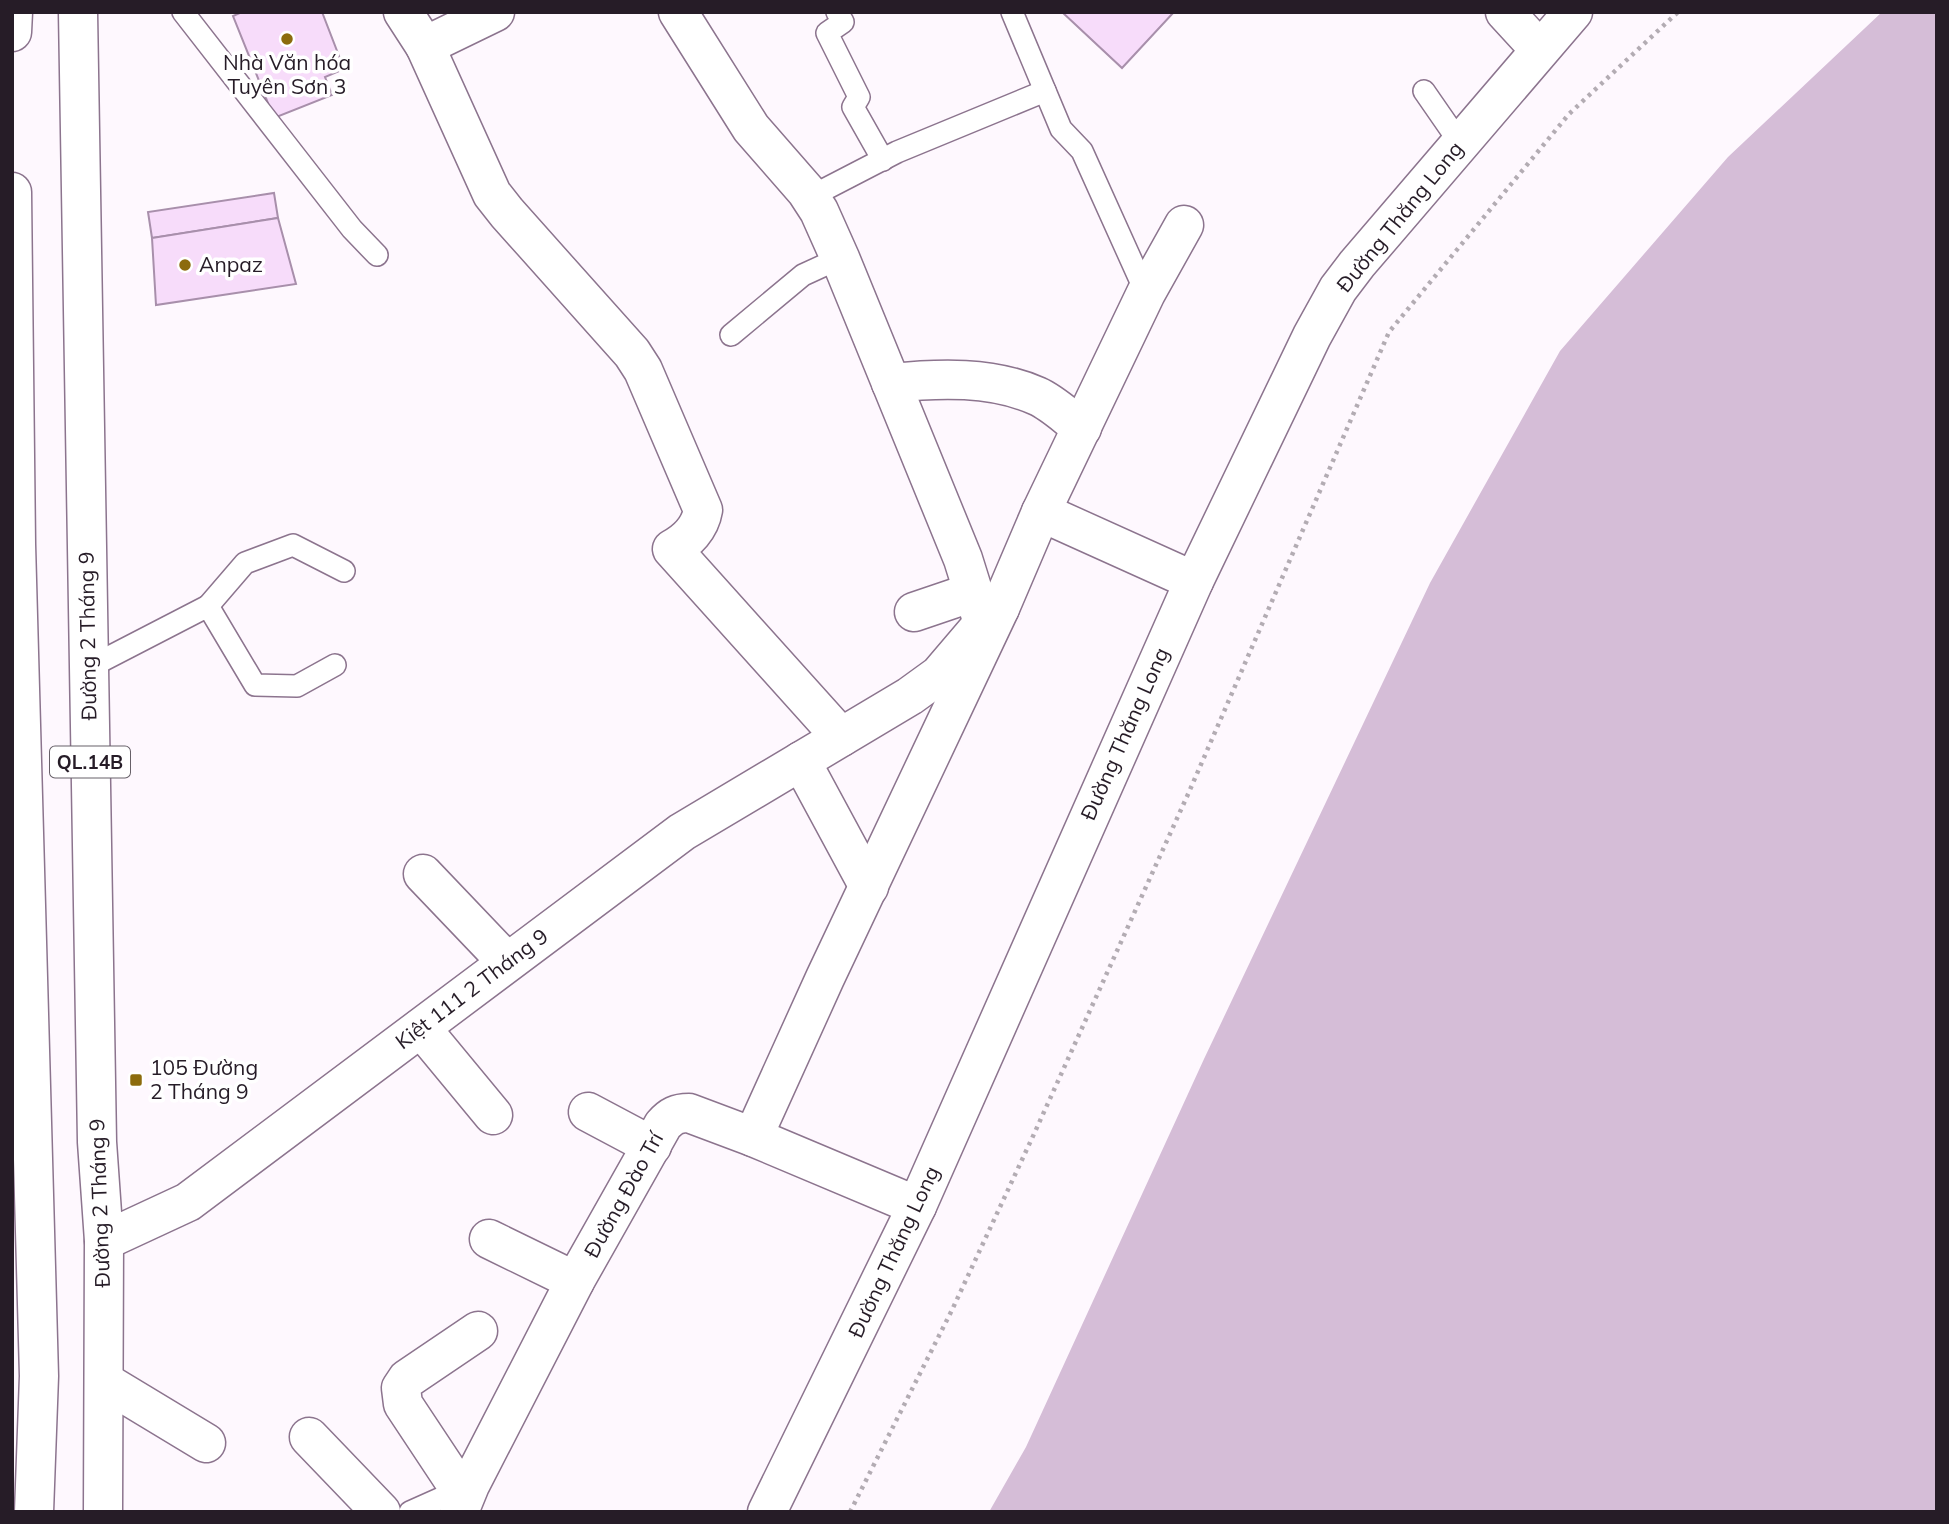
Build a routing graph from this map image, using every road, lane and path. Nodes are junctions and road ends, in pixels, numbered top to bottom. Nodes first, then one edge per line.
1 (13, 12) edge
2 (78, 12) edge
3 (183, 12) edge
4 (403, 12) edge
5 (495, 12) edge
6 (837, 12) edge
7 (1012, 12) edge
8 (1505, 12) edge
9 (1573, 12) edge
10 (1678, 12) edge
11 (687, 15) edge
12 (12, 32) edge
13 (425, 46) junction
14 (1539, 49) junction
15 (1045, 91) junction
16 (1424, 91) dead end
17 (1460, 144) junction
18 (883, 160) junction
19 (12, 191) edge
20 (810, 197) junction
21 (1184, 225) dead end
22 (377, 255) dead end
23 (840, 258) junction
24 (1146, 293) junction
25 (732, 335) dead end
26 (891, 383) junction
27 (1082, 428) junction
28 (1041, 512) junction
29 (344, 571) dead end
30 (1194, 582) junction
31 (208, 606) junction
32 (985, 608) junction
33 (914, 612) dead end
34 (335, 665) dead end
35 (88, 668) junction
36 (841, 737) junction
37 (801, 761) junction
38 (423, 874) dead end
39 (869, 887) junction
40 (508, 962) junction
41 (421, 1028) junction
42 (588, 1112) dead end
43 (493, 1115) dead end
44 (753, 1137) junction
45 (652, 1146) junction
46 (917, 1206) junction
47 (489, 1239) dead end
48 (104, 1241) junction
49 (575, 1281) junction
50 (478, 1331) dead end
51 (24, 1333) edge
52 (105, 1382) junction
53 (25, 1407) edge
54 (309, 1437) dead end
55 (206, 1443) dead end
56 (463, 1495) edge
57 (34, 1512) edge
58 (103, 1512) edge
59 (381, 1512) edge
60 (410, 1512) edge
61 (767, 1512) edge
62 (849, 1512) edge

1 - 12 main road
2 - 35 main road, Đường 2 Tháng 9 / QL.14B
3 - 22 lane
4 - 13 main road
5 - 13 main road
6 - 18 lane
7 - 15 lane
8 - 14 main road
9 - 14 main road, Đường Thăng Long
10 - 62 path
11 - 20 main road
13 - 36 main road
14 - 17 main road, Đường Thăng Long
15 - 18 lane
15 - 24 lane
16 - 17 lane
17 - 30 main road, Đường Thăng Long
18 - 20 lane
19 - 51 main road, QL.14B
20 - 23 main road
21 - 24 main road
23 - 25 lane
23 - 26 main road
24 - 27 main road
26 - 27 main road
26 - 32 main road
27 - 28 main road
28 - 30 main road
28 - 32 main road
29 - 31 lane
30 - 46 main road, Đường Thăng Long
31 - 34 lane
31 - 35 lane
32 - 33 main road
32 - 36 main road, Kiệt 111 2 Tháng 9
32 - 39 main road
35 - 48 main road, Đường 2 Tháng 9 / QL.14B
36 - 37 main road, Kiệt 111 2 Tháng 9
37 - 39 main road
37 - 40 main road, Kiệt 111 2 Tháng 9
38 - 40 main road
39 - 44 main road
40 - 41 main road, Kiệt 111 2 Tháng 9
41 - 43 main road
41 - 48 main road, Kiệt 111 2 Tháng 9
42 - 45 main road
44 - 45 main road, Đường Đào Trí
44 - 46 main road, Đường Đào Trí
45 - 49 main road, Đường Đào Trí
46 - 61 main road, Đường Thăng Long
47 - 49 main road
48 - 52 main road, Đường 2 Tháng 9 / QL.14B
49 - 56 main road, Đường Đào Trí
50 - 56 main road
51 - 53 main road, QL.14B
52 - 55 main road
52 - 58 main road, Đường 2 Tháng 9 / QL.14B
53 - 57 main road, QL.14B
54 - 59 main road
56 - 60 lane

